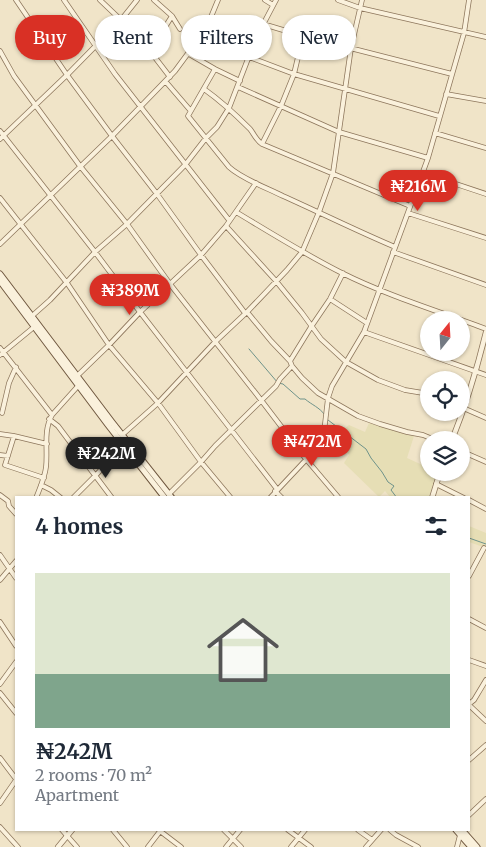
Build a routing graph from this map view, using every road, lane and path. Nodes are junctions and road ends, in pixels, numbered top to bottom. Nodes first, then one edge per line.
1 (16, 0) edge
2 (64, 0) edge
3 (100, 0) edge
4 (137, 0) edge
5 (154, 0) edge
6 (218, 0) edge
7 (265, 0) edge
8 (276, 0) edge
9 (338, 0) edge
10 (362, 0) edge
11 (469, 0) edge
12 (273, 5) junction
13 (360, 8) junction
14 (116, 15) edge
15 (125, 15) edge
16 (213, 15) edge
17 (268, 15) edge
18 (172, 16) joint
19 (356, 26) edge
20 (180, 29) dead end
21 (464, 32) junction
22 (486, 37) edge
23 (95, 46) joint
24 (356, 49) edge
25 (0, 51) edge
26 (105, 60) edge
27 (157, 60) edge
28 (183, 60) edge
29 (199, 60) edge
30 (248, 60) edge
31 (257, 60) edge
32 (297, 60) edge
33 (349, 60) edge
34 (216, 69) junction
35 (294, 74) junction
36 (452, 74) junction
37 (67, 75) junction
38 (170, 77) junction
39 (240, 81) junction
40 (166, 82) junction
41 (238, 86) junction
42 (204, 89) junction
43 (345, 89) junction
44 (446, 94) junction
45 (486, 102) edge
46 (36, 105) junction
47 (281, 106) junction
48 (140, 107) junction
49 (229, 108) junction
50 (190, 110) junction
51 (439, 116) junction
52 (339, 132) junction
53 (435, 133) junction
54 (1, 135) edge
55 (112, 136) junction
56 (206, 138) junction
57 (262, 144) junction
58 (486, 148) edge
59 (428, 158) junction
60 (186, 165) junction
61 (80, 166) junction
62 (333, 173) junction
63 (423, 173) junction
64 (256, 183) junction
65 (50, 194) junction
66 (157, 194) junction
67 (486, 194) edge
68 (0, 198) edge
69 (410, 206) junction
70 (236, 212) junction
71 (319, 212) junction
72 (408, 213) junction
73 (229, 220) junction
74 (127, 224) junction
75 (21, 225) junction
76 (226, 226) junction
77 (486, 238) edge
78 (0, 244) edge
79 (395, 247) junction
80 (95, 252) junction
81 (302, 252) junction
82 (393, 252) junction
83 (200, 255) junction
84 (343, 273) junction
85 (0, 274) edge
86 (0, 281) edge
87 (276, 281) junction
88 (67, 283) junction
89 (170, 284) junction
90 (486, 285) edge
91 (380, 289) junction
92 (330, 300) junction
93 (140, 312) junction
94 (246, 312) junction
95 (32, 316) junction
96 (367, 323) junction
97 (34, 327) junction
98 (311, 327) junction
99 (486, 330) edge
100 (364, 332) junction
101 (215, 342) junction
102 (109, 345) junction
103 (0, 348) edge
104 (2, 354) edge
105 (346, 362) junction
106 (291, 363) junction
107 (16, 367) junction
108 (476, 371) junction
109 (186, 372) junction
110 (486, 375) edge
111 (77, 376) junction
112 (78, 386) junction
113 (470, 388) edge
114 (420, 392) edge
115 (328, 398) junction
116 (261, 400) junction
117 (158, 403) junction
118 (470, 411) edge
119 (2, 413) dead end
120 (50, 417) junction
121 (486, 418) edge
122 (231, 431) junction
123 (0, 434) edge
124 (420, 434) edge
125 (122, 435) junction
126 (14, 436) junction
127 (46, 444) junction
128 (124, 446) junction
129 (0, 455) edge
130 (470, 455) edge
131 (8, 456) junction
132 (306, 460) junction
133 (201, 462) junction
134 (486, 462) edge
135 (96, 475) junction
136 (44, 478) junction
137 (437, 481) edge
138 (436, 484) junction
139 (41, 485) junction
140 (276, 490) junction
141 (0, 495) edge
142 (37, 496) edge
143 (58, 496) edge
144 (75, 496) edge
145 (111, 496) edge
146 (166, 496) edge
147 (166, 496) edge
148 (168, 496) edge
149 (229, 496) edge
150 (272, 496) edge
151 (280, 496) edge
152 (337, 496) edge
153 (433, 496) edge
154 (460, 496) edge
155 (470, 501) edge
156 (486, 509) edge
157 (15, 513) edge
158 (484, 548) dead end
159 (0, 555) edge
160 (15, 562) edge
161 (471, 568) edge
162 (9, 569) junction
163 (15, 577) edge
164 (0, 580) edge
165 (470, 620) edge
166 (0, 622) edge
167 (486, 628) edge
168 (15, 644) edge
169 (470, 660) edge
170 (15, 663) edge
171 (486, 666) edge
172 (486, 680) edge
173 (0, 684) edge
174 (0, 693) edge
175 (470, 698) edge
176 (474, 700) junction
177 (470, 703) edge
178 (470, 705) edge
179 (15, 712) edge
180 (486, 721) edge
181 (486, 745) edge
182 (0, 758) edge
183 (470, 759) edge
184 (15, 778) edge
185 (15, 780) edge
186 (486, 799) edge
187 (0, 803) edge
188 (470, 814) edge
189 (0, 828) edge
190 (63, 831) edge
191 (71, 831) edge
192 (114, 831) edge
193 (160, 831) edge
194 (162, 831) edge
195 (225, 831) edge
196 (239, 831) edge
197 (289, 831) edge
198 (303, 831) edge
199 (359, 831) edge
200 (380, 831) edge
201 (392, 831) edge
202 (461, 833) edge
203 (67, 836) junction
204 (299, 838) junction
205 (232, 839) junction
206 (372, 840) junction
207 (18, 847) edge
208 (58, 847) edge
209 (77, 847) edge
210 (127, 847) edge
211 (148, 847) edge
212 (181, 847) edge
213 (226, 847) edge
214 (242, 847) edge
215 (292, 847) edge
216 (310, 847) edge
217 (366, 847) edge
218 (418, 847) edge
219 (457, 847) edge
220 (471, 847) edge
221 (477, 847) edge

1 - 37 street
2 - 23 street
3 - 14 street
4 - 15 street
5 - 18 street
6 - 16 street
7 - 12 street
8 - 12 street
9 - 13 street
10 - 13 street
11 - 21 street
12 - 17 street
13 - 19 street
13 - 21 street
18 - 20 street
21 - 22 street
21 - 36 street
23 - 37 street
24 - 36 street
25 - 46 street
26 - 48 street
27 - 38 street
28 - 38 street
29 - 34 street
30 - 39 street
31 - 35 street
32 - 35 street
33 - 43 street
34 - 39 street
34 - 42 street
35 - 43 street
35 - 47 street
36 - 44 street
37 - 46 street
37 - 55 street
38 - 40 street
39 - 41 street
40 - 48 street
40 - 50 street
41 - 47 street
41 - 49 street
42 - 49 street
42 - 50 street
43 - 51 street
43 - 52 street
44 - 45 street
44 - 51 street
46 - 54 street
46 - 61 street
47 - 52 street
47 - 57 street
48 - 55 street
48 - 60 street
49 - 56 street
49 - 57 street
50 - 56 street
51 - 53 street
52 - 59 street
52 - 62 street
53 - 58 street
53 - 59 street
54 - 65 street
55 - 61 street
55 - 66 street
56 - 60 street
56 - 64 street
57 - 62 street
59 - 63 street
60 - 66 street
60 - 73 street
61 - 65 street
61 - 74 street
62 - 69 street
62 - 71 street
63 - 67 street
63 - 69 street
64 - 70 street
64 - 71 street
65 - 75 street
65 - 80 street
66 - 74 street
66 - 83 street
68 - 75 street
69 - 72 street
70 - 73 street
70 - 81 street
71 - 79 street
71 - 81 street
72 - 77 street
72 - 79 street
73 - 76 street
74 - 80 street
74 - 89 street
75 - 78 street
75 - 88 street
76 - 83 street
76 - 87 street
79 - 82 street
80 - 88 street
80 - 93 street
81 - 84 street
81 - 87 street
82 - 90 street
82 - 91 street
83 - 89 street
83 - 94 street
84 - 91 street
84 - 92 street
85 - 95 main road
86 - 97 main road
87 - 94 street
87 - 98 street
88 - 95 street
88 - 102 street
89 - 93 street
89 - 101 street
91 - 96 street
91 - 99 street
92 - 96 street
92 - 98 street
93 - 102 street
93 - 109 street
94 - 101 street
94 - 106 street
95 - 111 main road
96 - 100 street
97 - 104 street
97 - 112 main road
98 - 105 street
98 - 106 street
99 - 108 street
100 - 105 street
100 - 108 street
101 - 109 street
101 - 116 street
102 - 111 street
102 - 117 street
103 - 104 street
104 - 107 street
105 - 114 street
105 - 115 street
106 - 115 street
106 - 116 street
107 - 119 street
107 - 120 street
108 - 110 street
108 - 113 street
109 - 117 street
109 - 122 street
111 - 125 main road
112 - 120 street
112 - 128 main road
115 - 124 street
115 - 132 street
116 - 122 street
116 - 132 street
117 - 125 street
117 - 133 street
118 - 121 street
120 - 127 street
120 - 135 street
122 - 133 street
122 - 140 street
123 - 126 street
125 - 146 main road
126 - 127 street
126 - 131 street
127 - 136 street
128 - 135 street
128 - 147 main road
129 - 131 street
130 - 134 street
131 - 136 street
132 - 140 street
132 - 152 street
133 - 148 street
133 - 149 street
135 - 144 street
135 - 145 street
136 - 139 street
137 - 138 street
138 - 153 street
138 - 154 street
139 - 142 street
139 - 143 street
140 - 150 street
140 - 151 street
141 - 157 street
155 - 156 street
158 - 161 street
159 - 162 street
160 - 162 street
162 - 163 street
162 - 164 street
165 - 167 street
166 - 168 street
169 - 171 street
170 - 173 street
172 - 176 street
174 - 179 street
175 - 176 street
176 - 177 street
178 - 180 street
181 - 183 street
182 - 184 street
185 - 187 street
186 - 188 street
189 - 207 street
190 - 203 street
191 - 203 street
192 - 210 street
193 - 211 street
194 - 212 street
195 - 205 street
196 - 205 street
197 - 204 street
198 - 204 street
199 - 206 street
200 - 206 street
201 - 218 street
202 - 219 street
202 - 220 main road
202 - 221 main road
203 - 208 street
203 - 209 street
204 - 215 street
204 - 216 street
205 - 213 street
205 - 214 street
206 - 217 street

